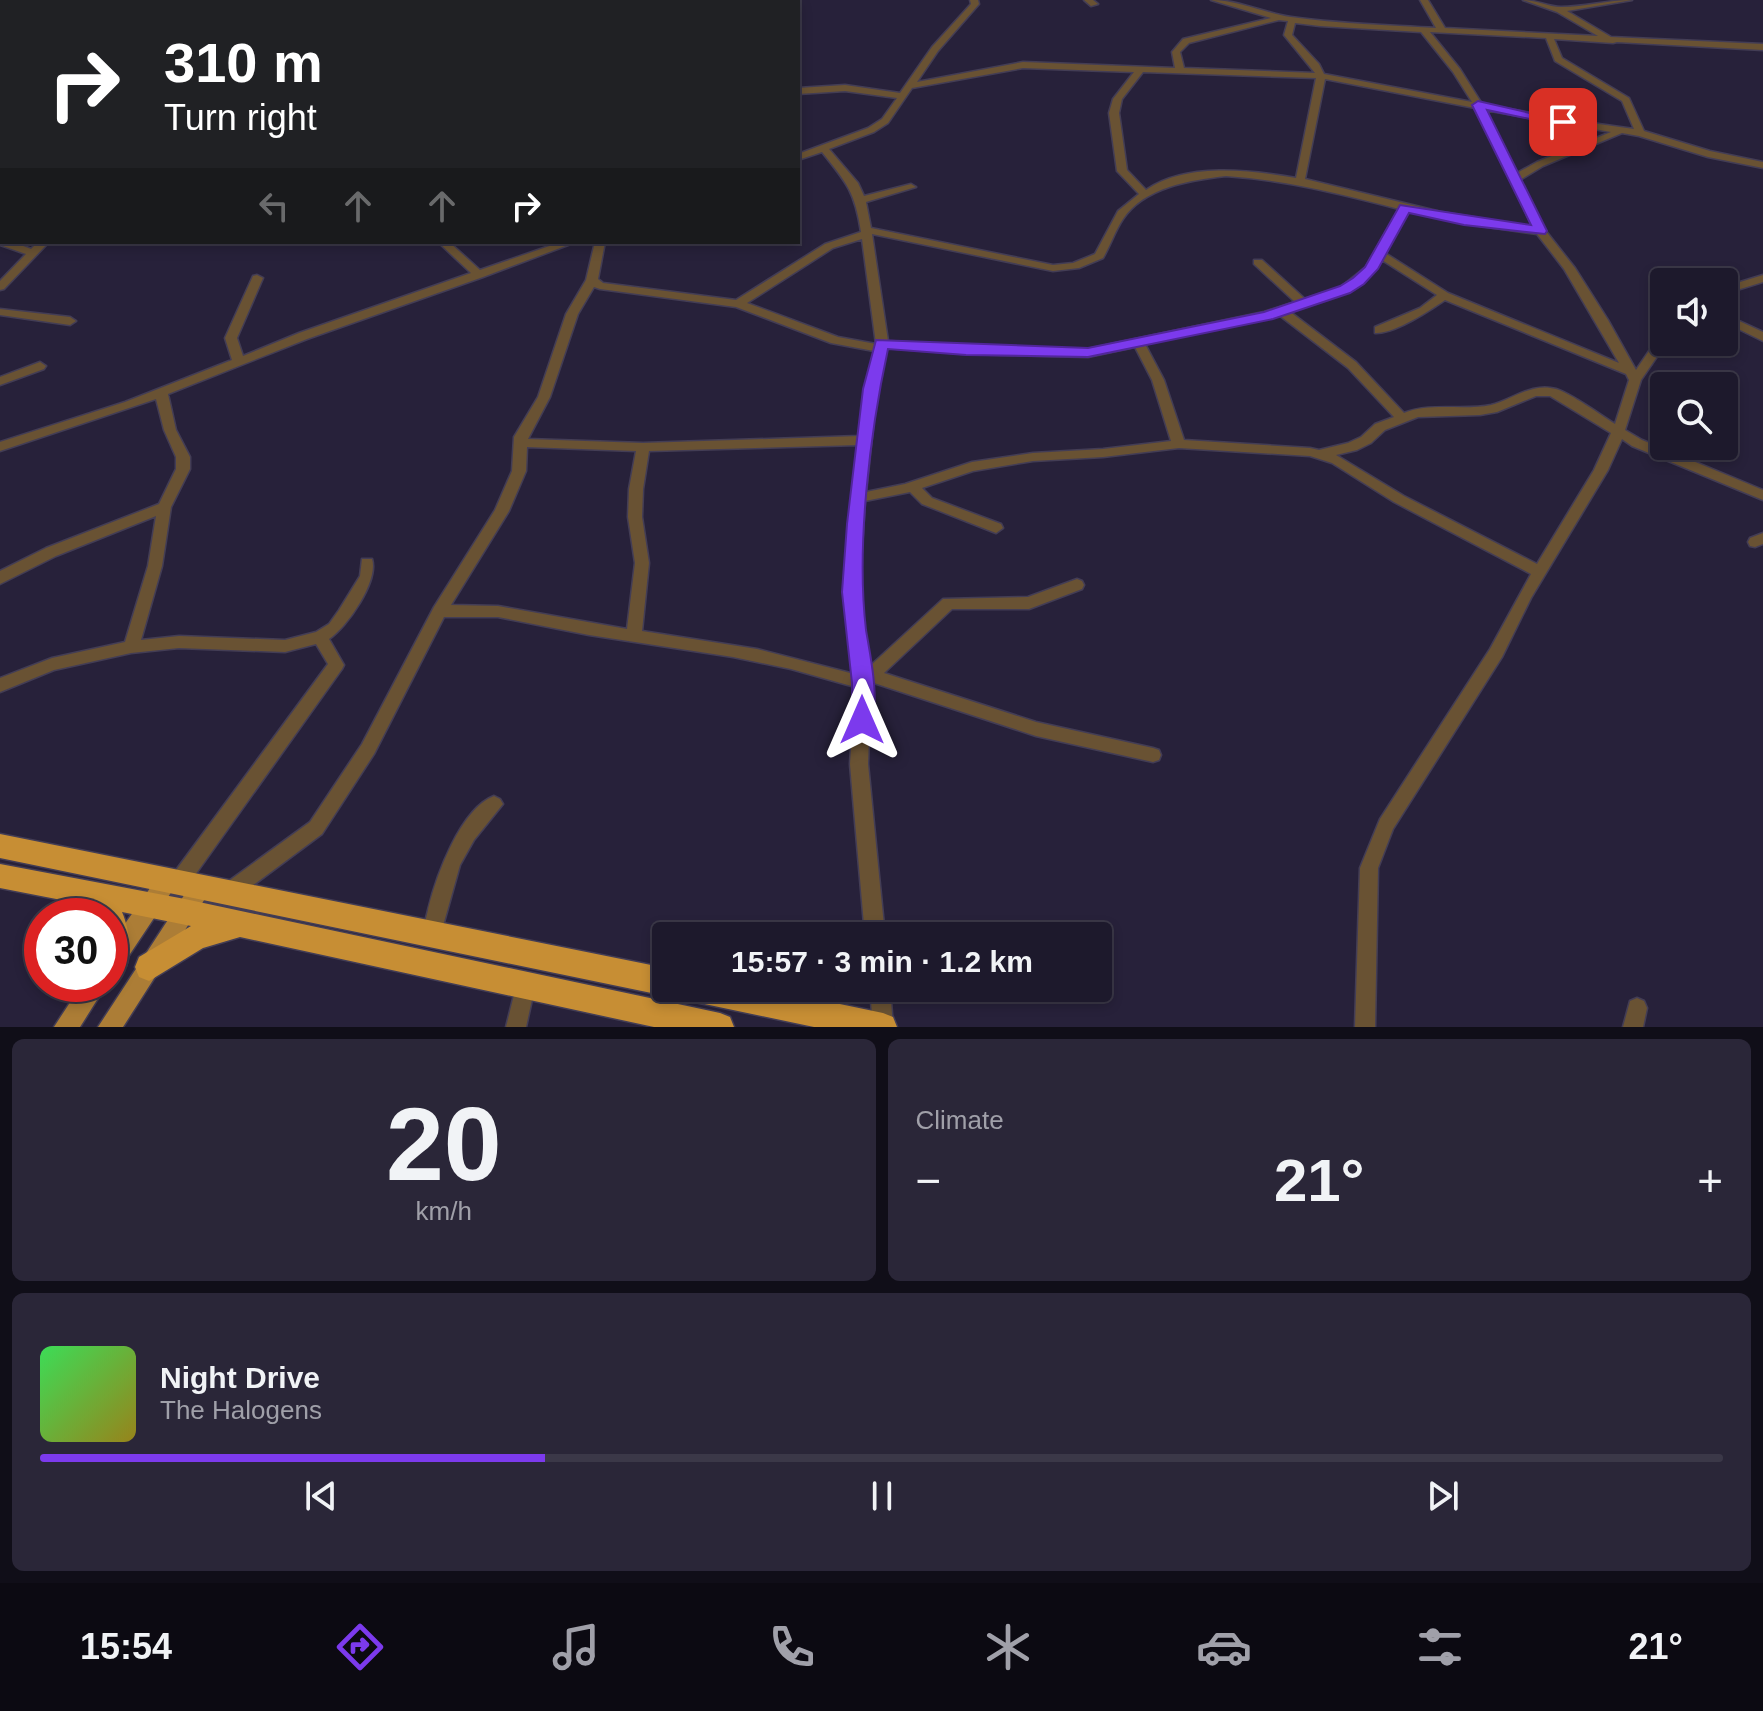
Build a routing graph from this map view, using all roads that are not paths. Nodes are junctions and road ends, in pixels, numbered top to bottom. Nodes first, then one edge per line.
1 (974, 0) edge
2 (1215, 0) edge
3 (1424, 0) edge
4 (1527, 0) edge
5 (1628, 0) edge
6 (1250, 5) edge
7 (1558, 10) junction
8 (1281, 18) junction
9 (1292, 20) junction
10 (1425, 31) junction
11 (1443, 32) junction
12 (1550, 38) junction
13 (1613, 41) junction
14 (1763, 47) edge
15 (1139, 71) junction
16 (1180, 71) junction
17 (1321, 76) junction
18 (909, 86) junction
19 (800, 91) edge
20 (903, 96) junction
21 (1478, 105) junction
22 (1619, 132) junction
23 (1640, 133) junction
24 (823, 147) junction
25 (800, 156) edge
26 (1763, 165) edge
27 (1516, 178) junction
28 (1300, 181) junction
29 (911, 187) dead end
30 (1146, 195) junction
31 (860, 200) junction
32 (1405, 208) junction
33 (1540, 231) junction
34 (867, 232) junction
35 (8, 244) edge
36 (42, 244) edge
37 (445, 244) edge
38 (565, 244) edge
39 (600, 244) edge
40 (33, 253) junction
41 (1380, 254) junction
42 (1258, 262) dead end
43 (479, 275) junction
44 (257, 278) dead end
45 (1763, 278) edge
46 (592, 280) junction
47 (1738, 286) edge
48 (0, 287) edge
49 (610, 290) junction
50 (1444, 295) junction
51 (582, 298) junction
52 (1303, 303) junction
53 (738, 304) junction
54 (1281, 311) junction
55 (0, 312) edge
56 (70, 321) dead end
57 (1738, 324) edge
58 (1379, 330) dead end
59 (1763, 337) edge
60 (1139, 344) junction
61 (881, 346) junction
62 (1650, 355) edge
63 (239, 362) junction
64 (40, 366) dead end
65 (1633, 376) junction
66 (0, 381) edge
67 (161, 393) junction
68 (1403, 419) junction
69 (1618, 433) junction
70 (521, 437) junction
71 (866, 440) junction
72 (1179, 444) junction
73 (0, 447) edge
74 (643, 447) junction
75 (1322, 454) junction
76 (912, 486) junction
77 (1763, 495) edge
78 (859, 498) junction
79 (164, 507) junction
80 (996, 528) dead end
81 (367, 563) dead end
82 (1540, 572) junction
83 (0, 578) edge
84 (1077, 585) dead end
85 (439, 611) junction
86 (634, 633) junction
87 (320, 637) junction
88 (131, 647) junction
89 (865, 677) junction
90 (0, 685) edge
91 (1153, 755) dead end
92 (494, 804) dead end
93 (0, 846) edge
94 (0, 876) edge
95 (182, 884) junction
96 (229, 893) junction
97 (96, 896) joint
98 (149, 907) junction
99 (185, 912) junction
100 (874, 922) edge
101 (241, 925) junction
102 (432, 934) junction
103 (128, 938) edge
104 (149, 967) junction
105 (652, 979) edge
106 (525, 986) junction
107 (83, 1002) edge
108 (762, 1002) edge
109 (881, 1002) edge
110 (66, 1027) edge
111 (110, 1027) edge
112 (516, 1027) edge
113 (720, 1027) edge
114 (883, 1027) edge
115 (1365, 1027) edge

1 - 18 street
2 - 6 street
3 - 11 street
4 - 7 street
5 - 7 street
6 - 8 street
7 - 13 street
8 - 9 street
8 - 16 street
9 - 10 street
9 - 17 street
10 - 11 street
10 - 21 street
11 - 12 street
12 - 13 street
12 - 23 street
13 - 14 street
15 - 16 street
15 - 18 street
15 - 30 street
16 - 17 street
17 - 21 street
17 - 28 street
18 - 20 street
19 - 20 street
20 - 24 street
21 - 22 street
21 - 27 street
22 - 23 street
22 - 27 street
23 - 26 street
24 - 25 street
24 - 31 street
27 - 33 street
28 - 30 street
28 - 32 street
29 - 31 street
30 - 34 street
31 - 34 street
32 - 33 street
32 - 41 street
33 - 65 street
34 - 53 street
34 - 61 street
35 - 40 street
36 - 40 street
37 - 43 street
38 - 43 street
39 - 46 street
40 - 48 street
41 - 50 street
41 - 52 street
42 - 52 street
43 - 63 street
44 - 63 street
45 - 47 street
46 - 49 street
46 - 51 street
49 - 51 street
49 - 53 street
50 - 58 street
50 - 65 street
51 - 70 street
52 - 54 street
53 - 61 street
54 - 60 street
54 - 68 street
55 - 56 street
57 - 59 street
60 - 61 street
60 - 72 street
61 - 71 street
62 - 65 street
63 - 67 street
64 - 66 street
65 - 69 street
67 - 73 street
67 - 79 street
68 - 69 street
68 - 75 street
69 - 77 street
69 - 82 street
70 - 74 street
70 - 85 street
71 - 74 street
71 - 78 street
72 - 75 street
72 - 76 street
74 - 86 street
75 - 82 street
76 - 78 street
76 - 80 street
78 - 89 street
79 - 83 street
79 - 88 street
81 - 87 street
82 - 115 street
84 - 89 street
85 - 86 street
85 - 96 street
86 - 89 street
87 - 88 street
87 - 95 street
88 - 90 street
89 - 91 street
89 - 100 street
92 - 102 street
93 - 95 highway
94 - 97 highway
95 - 96 highway
95 - 98 main road
95 - 99 main road
96 - 102 highway
97 - 98 highway
98 - 99 highway
98 - 103 main road
99 - 101 highway
99 - 104 main road
101 - 104 highway
101 - 106 highway
102 - 105 highway
104 - 111 main road
106 - 112 street
106 - 113 highway
107 - 110 main road
108 - 114 highway
109 - 114 street

